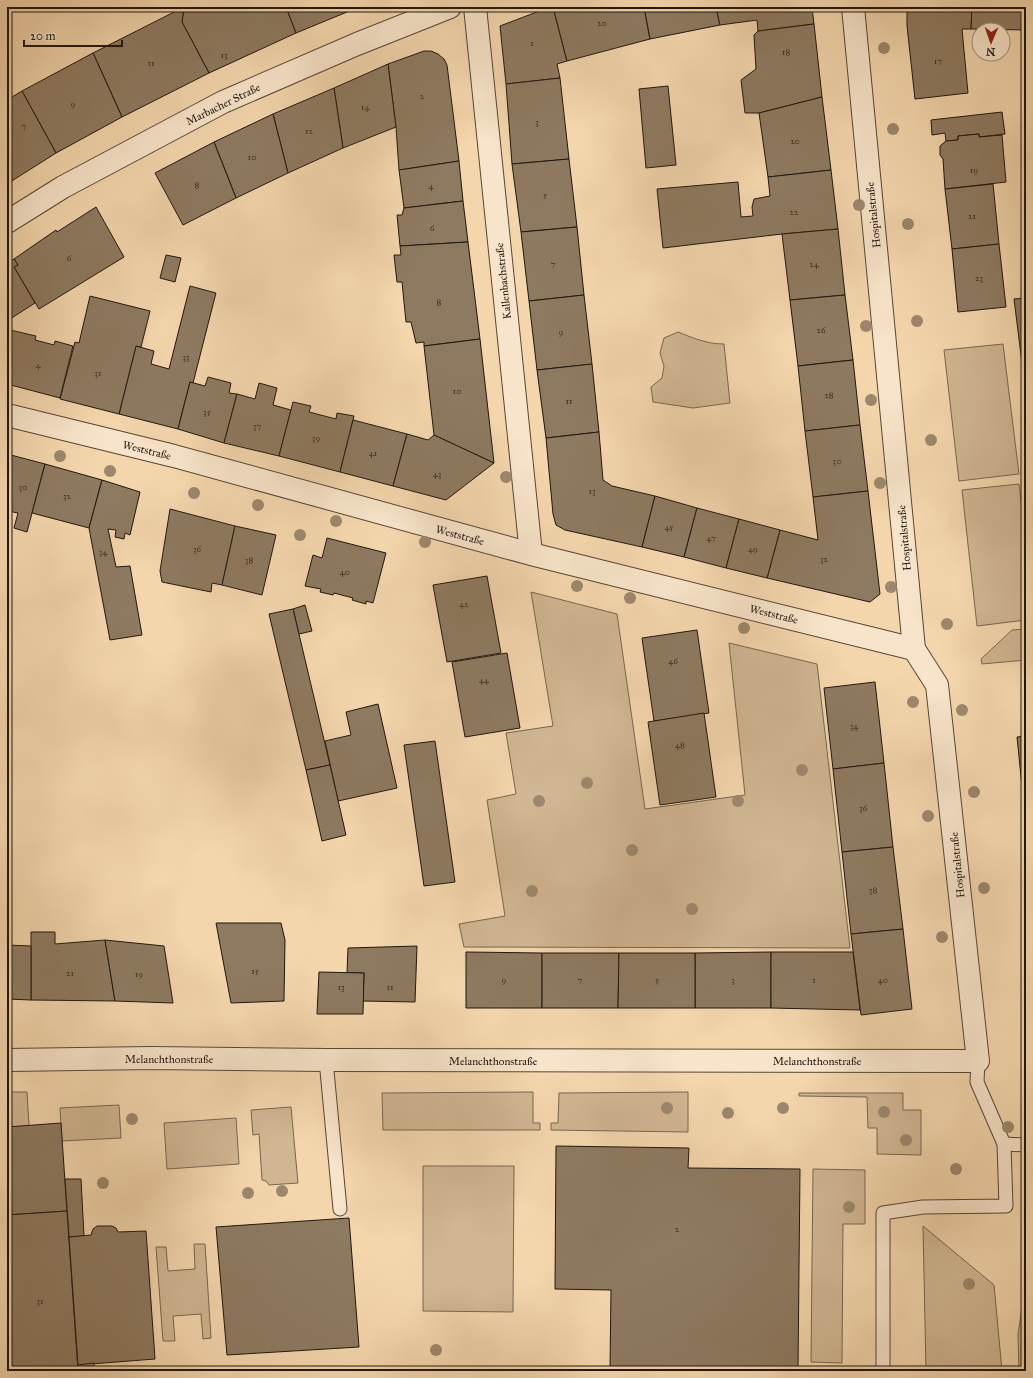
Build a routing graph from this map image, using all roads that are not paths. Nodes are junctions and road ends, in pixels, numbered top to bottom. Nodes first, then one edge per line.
1 (450, 7) edge
2 (475, 7) edge
3 (854, 7) edge
4 (7, 222) edge
5 (7, 415) edge
6 (531, 554) junction
7 (914, 649) junction
8 (7, 1060) edge
9 (326, 1060) junction
10 (978, 1061) junction
11 (1004, 1144) junction
12 (1026, 1145) edge
13 (340, 1209) dead end
14 (883, 1371) edge

1 - 4 street, Marbacher Straße
2 - 6 street, Kallenbachstraße
3 - 7 street, Hospitalstraße
5 - 6 street, Weststraße
6 - 7 street, Weststraße
7 - 10 street, Hospitalstraße
8 - 9 street, Melanchthonstraße
9 - 10 street, Melanchthonstraße
9 - 13 lane
10 - 11 lane
11 - 12 lane
11 - 14 lane

